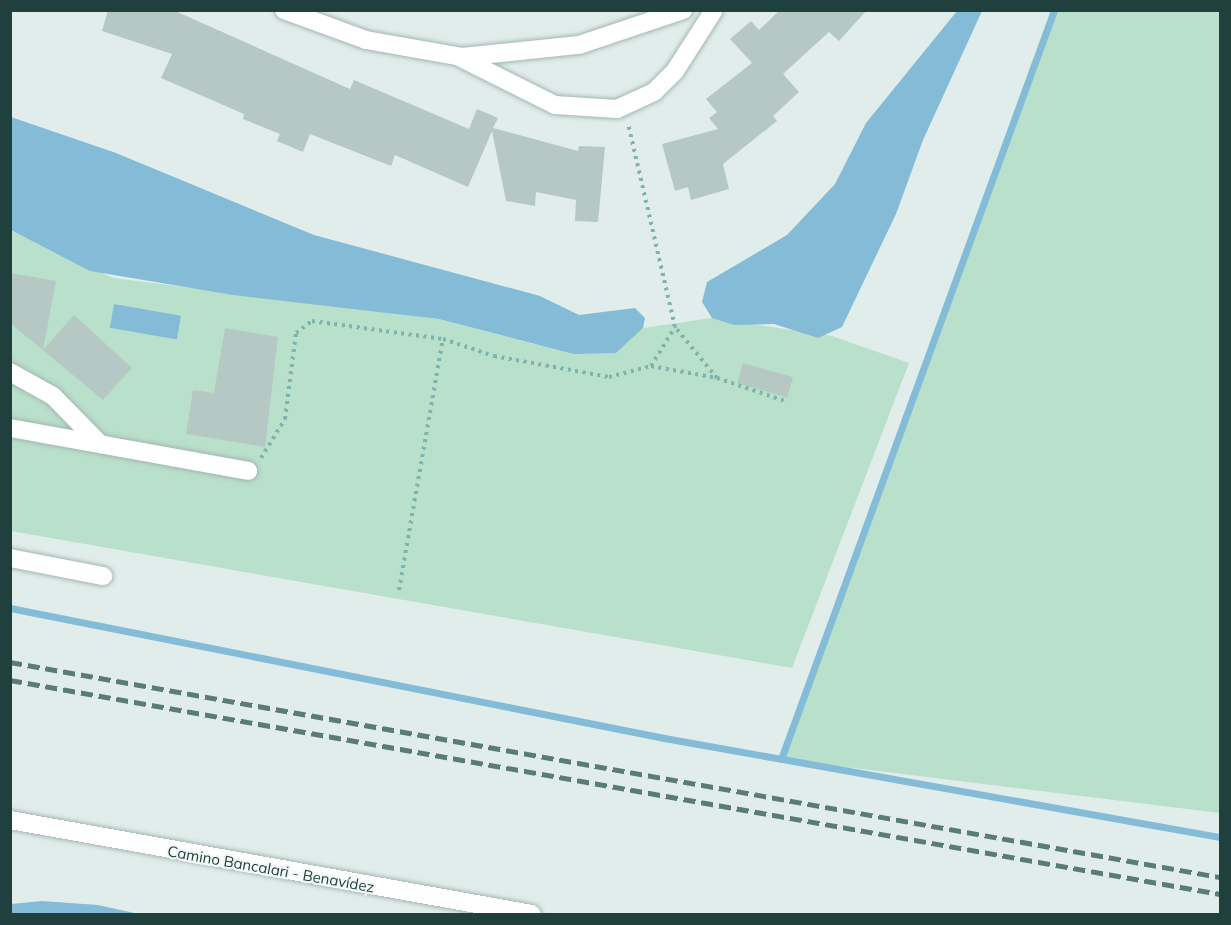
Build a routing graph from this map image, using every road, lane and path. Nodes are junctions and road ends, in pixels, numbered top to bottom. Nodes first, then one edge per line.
1 (284, 10) edge
2 (683, 10) edge
3 (714, 10) edge
4 (457, 56) junction
5 (624, 107) junction
6 (675, 327) junction
7 (443, 339) junction
8 (651, 366) junction
9 (10, 372) edge
10 (717, 378) junction
11 (788, 402) dead end
12 (10, 428) edge
13 (99, 444) junction
14 (248, 471) joint
15 (10, 558) edge
16 (103, 576) dead end
17 (399, 590) dead end
18 (10, 820) edge
19 (532, 915) edge

1 - 4 street
2 - 4 street
3 - 5 street
4 - 5 street
5 - 6 path
6 - 8 path
6 - 10 path
7 - 8 path
7 - 14 path
7 - 17 path
8 - 10 path
9 - 13 street
10 - 11 path
12 - 13 street
13 - 14 street
15 - 16 street
18 - 19 street, Camino Bancalari - Benavídez

